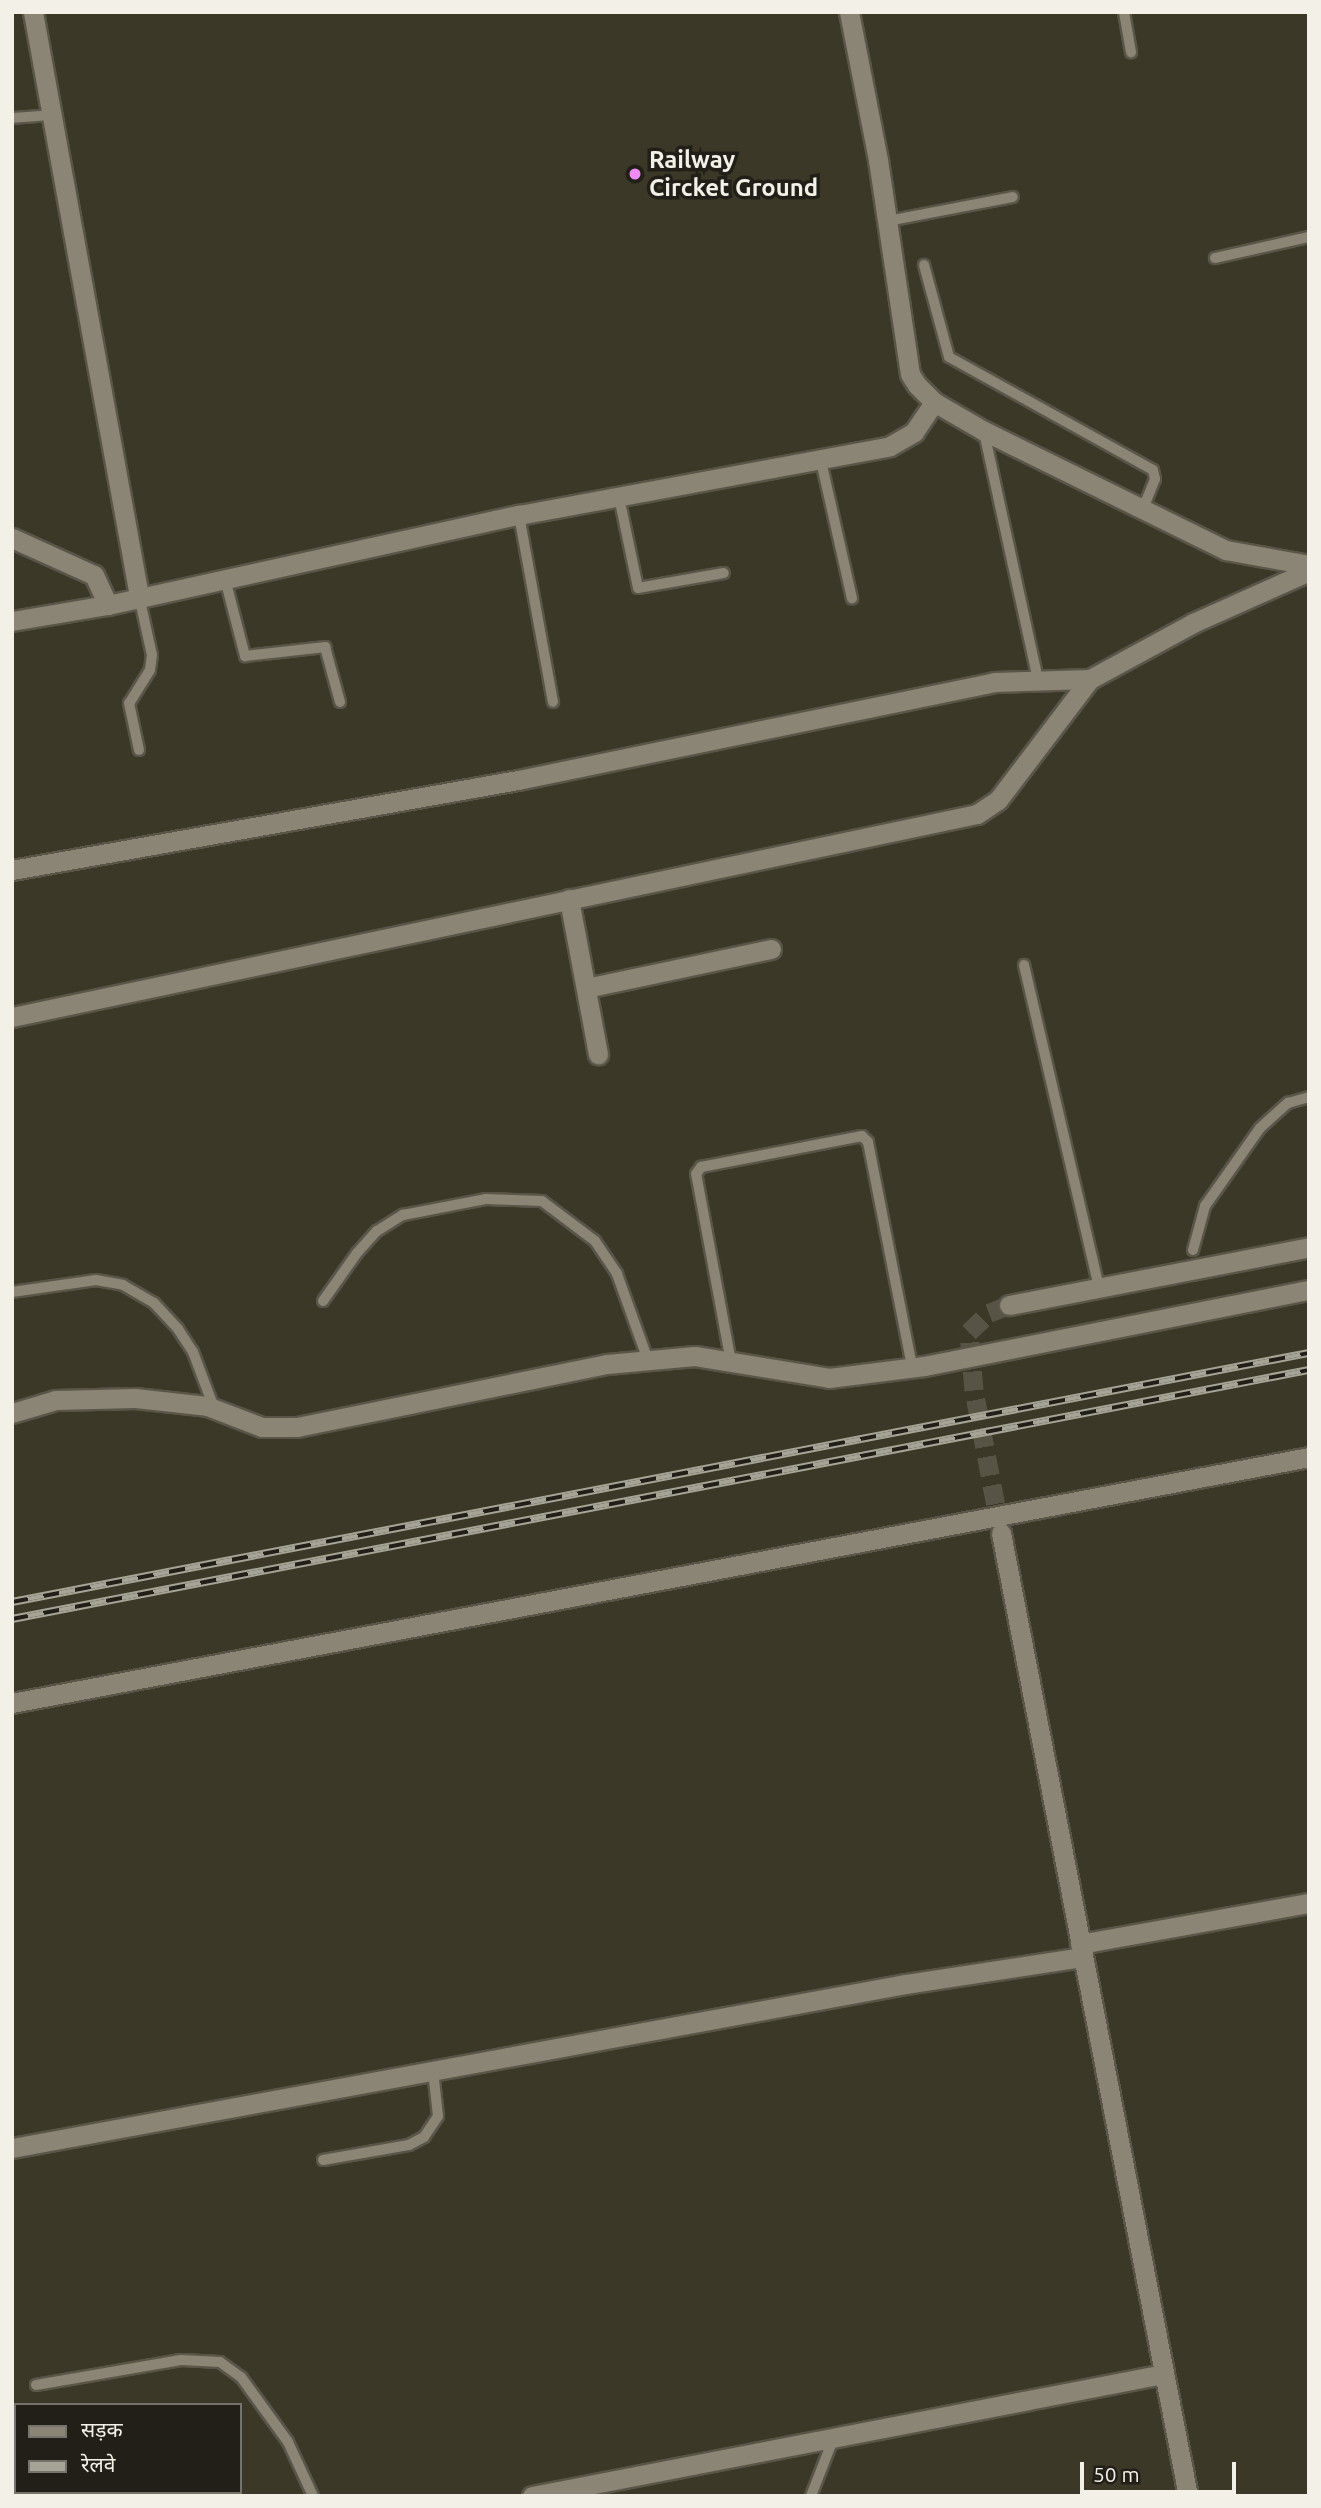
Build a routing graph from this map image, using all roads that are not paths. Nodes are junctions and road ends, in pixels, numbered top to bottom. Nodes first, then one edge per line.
1 (33, 12) edge
2 (849, 12) edge
3 (1124, 12) edge
4 (1131, 52) dead end
5 (52, 116) junction
6 (12, 118) edge
7 (1013, 197) dead end
8 (888, 221) junction
9 (1309, 237) edge
10 (1215, 258) dead end
11 (924, 265) dead end
12 (934, 402) junction
13 (984, 431) junction
14 (821, 461) junction
15 (619, 497) junction
16 (1142, 511) junction
17 (519, 515) junction
18 (12, 538) edge
19 (1309, 565) edge
20 (1309, 571) edge
21 (724, 573) dead end
22 (225, 579) junction
23 (139, 596) junction
24 (852, 599) dead end
25 (108, 605) junction
26 (12, 621) edge
27 (1038, 679) junction
28 (1090, 680) junction
29 (340, 702) dead end
30 (553, 702) dead end
31 (139, 750) dead end
32 (12, 870) edge
33 (569, 899) junction
34 (771, 949) dead end
35 (1024, 965) dead end
36 (586, 988) junction
37 (12, 1017) edge
38 (598, 1054) dead end
39 (1309, 1097) edge
40 (1309, 1247) edge
41 (1194, 1250) dead end
42 (1099, 1288) junction
43 (1309, 1290) edge
44 (12, 1292) edge
45 (323, 1301) dead end
46 (1009, 1305) tunnel mouth
47 (648, 1360) junction
48 (731, 1362) junction
49 (912, 1367) junction
50 (214, 1408) junction
51 (12, 1413) edge
52 (1309, 1457) edge
53 (1001, 1533) tunnel mouth
54 (12, 1703) edge
55 (1309, 1903) edge
56 (1081, 1950) junction
57 (433, 2071) junction
58 (12, 2148) edge
59 (323, 2160) dead end
60 (1163, 2374) junction
61 (36, 2385) dead end
62 (834, 2437) junction
63 (313, 2496) edge
64 (531, 2496) edge
65 (811, 2496) edge
66 (1188, 2496) edge

1 - 5 street
2 - 8 street
3 - 4 lane
5 - 6 lane
5 - 23 street
7 - 8 lane
8 - 12 street
9 - 10 lane
11 - 16 lane
12 - 13 street
12 - 14 street
13 - 16 street
13 - 27 lane
14 - 15 street
14 - 24 lane
15 - 17 street
15 - 21 lane
16 - 19 street
17 - 22 street
17 - 30 lane
18 - 25 street
20 - 28 street
22 - 23 street
22 - 29 lane
23 - 25 street
23 - 31 lane
25 - 26 street
27 - 28 street
27 - 32 street
28 - 33 street
33 - 36 street
33 - 37 street
34 - 36 street
35 - 42 lane
36 - 38 street
39 - 41 lane
40 - 42 street
42 - 46 street
43 - 49 street
44 - 50 lane
45 - 47 lane
47 - 48 street
47 - 50 street
48 - 49 street
48 - 49 lane
50 - 51 street
52 - 54 street
53 - 56 street
55 - 56 street
56 - 57 street
56 - 60 street
57 - 58 street
57 - 59 lane
60 - 62 street
60 - 66 street
61 - 63 lane
62 - 64 street
62 - 65 lane

